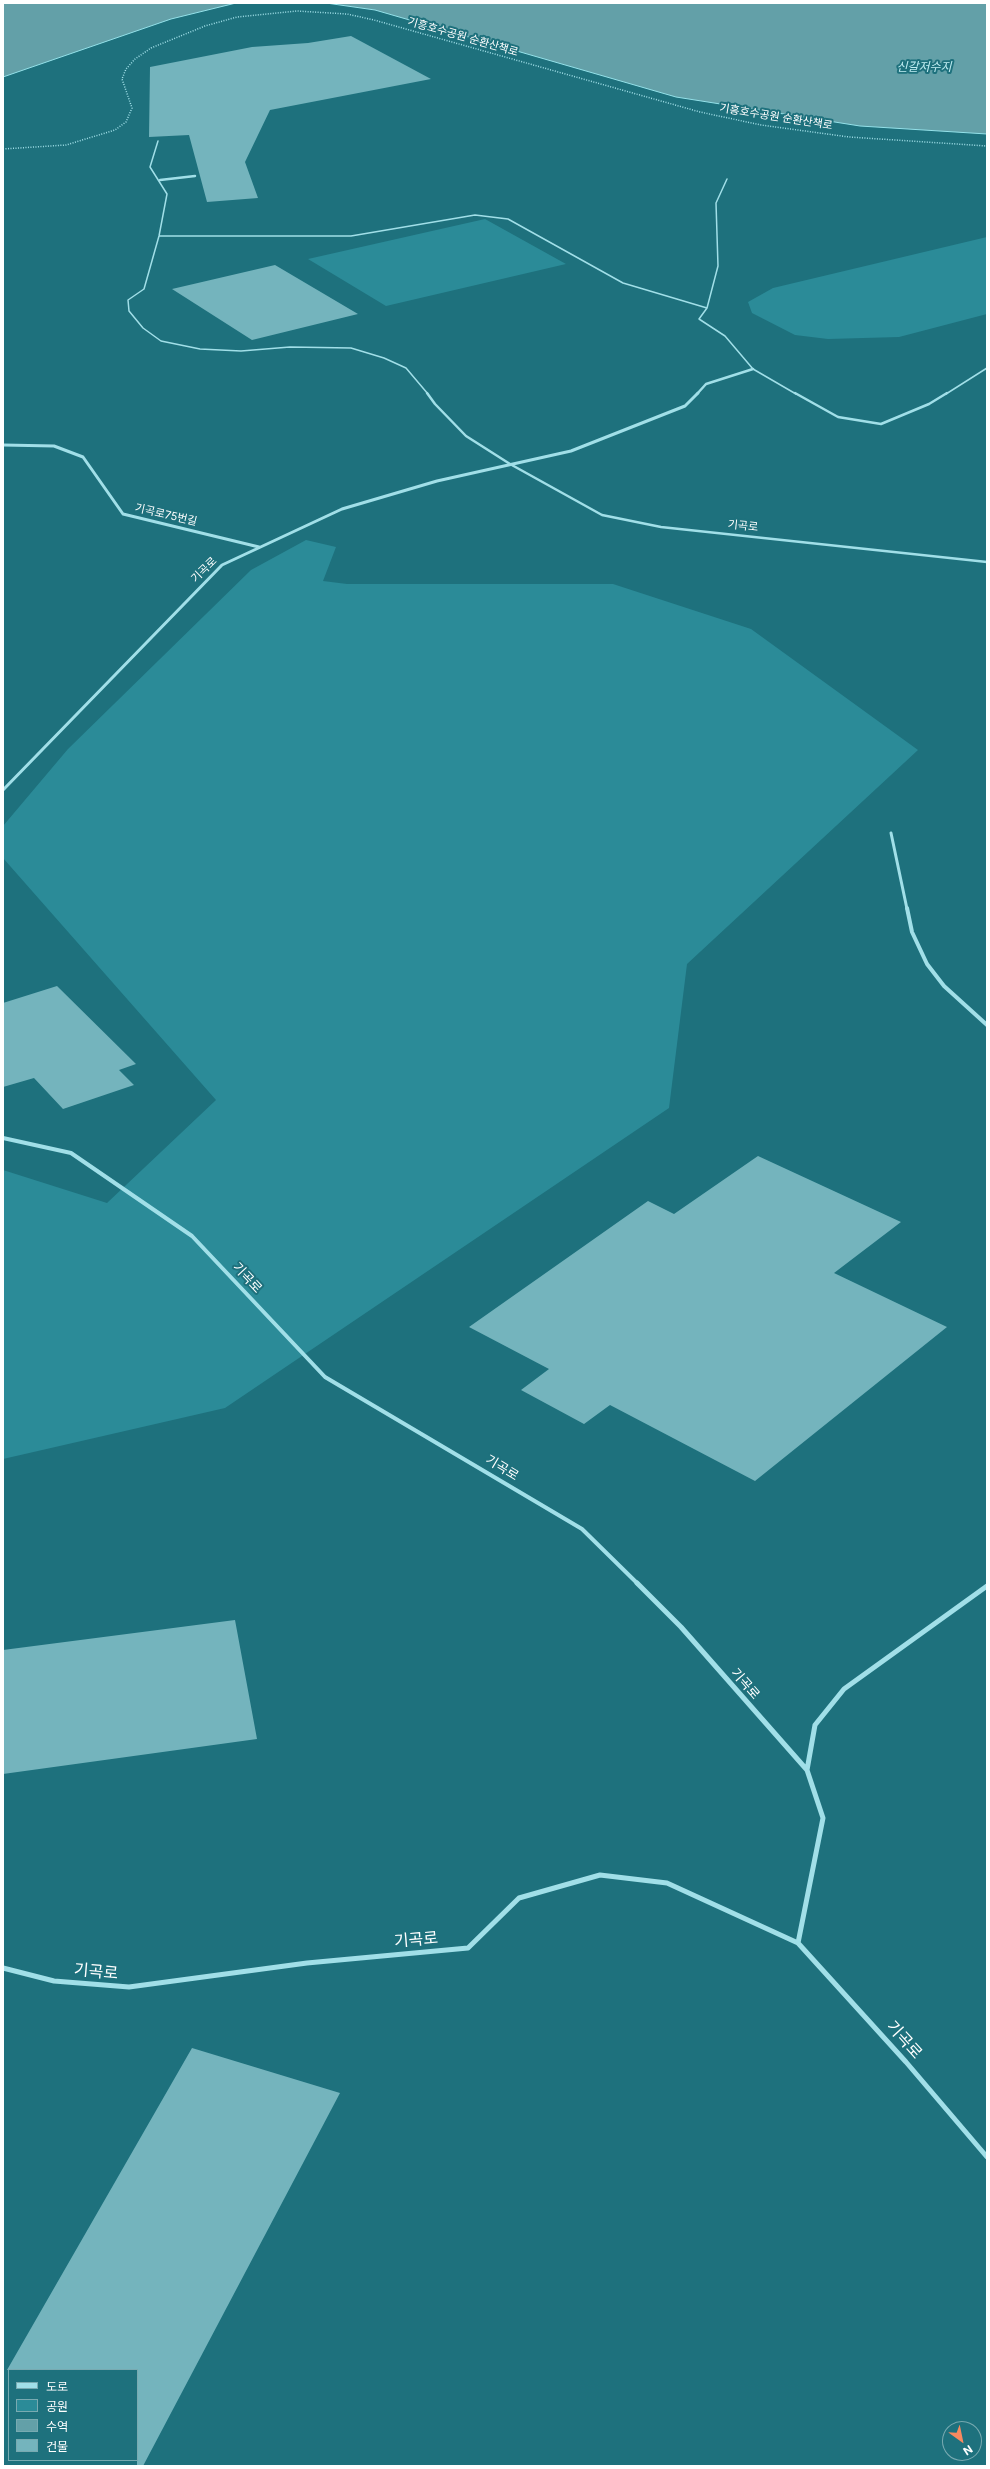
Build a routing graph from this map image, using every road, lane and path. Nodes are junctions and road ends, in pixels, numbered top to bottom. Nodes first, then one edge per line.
1 (158, 141) dead end
2 (987, 146) edge
3 (3, 149) edge
4 (195, 176) dead end
5 (727, 179) dead end
6 (160, 180) junction
7 (159, 236) junction
8 (707, 308) junction
9 (987, 368) edge
10 (753, 369) junction
11 (3, 445) edge
12 (510, 464) junction
13 (259, 547) junction
14 (987, 562) edge
15 (3, 790) edge
16 (891, 833) dead end
17 (987, 1025) edge
18 (3, 1138) edge
19 (987, 1586) edge
20 (807, 1770) junction
21 (798, 1943) junction
22 (3, 1968) edge
23 (987, 2157) edge

1 - 6 lane
2 - 3 path, 기흥호수공원 순환산책로
4 - 6 street
5 - 8 lane
6 - 7 lane
7 - 8 lane
7 - 12 lane
8 - 10 lane
9 - 10 lane
10 - 12 street, 기곡로
11 - 13 street, 기곡로75번길
12 - 13 street, 기곡로
12 - 14 lane, 기곡로
13 - 15 street, 기곡로
16 - 17 street
18 - 20 street, 기곡로
19 - 20 street
20 - 21 street, 기곡로
21 - 22 street, 기곡로
21 - 23 street, 기곡로

